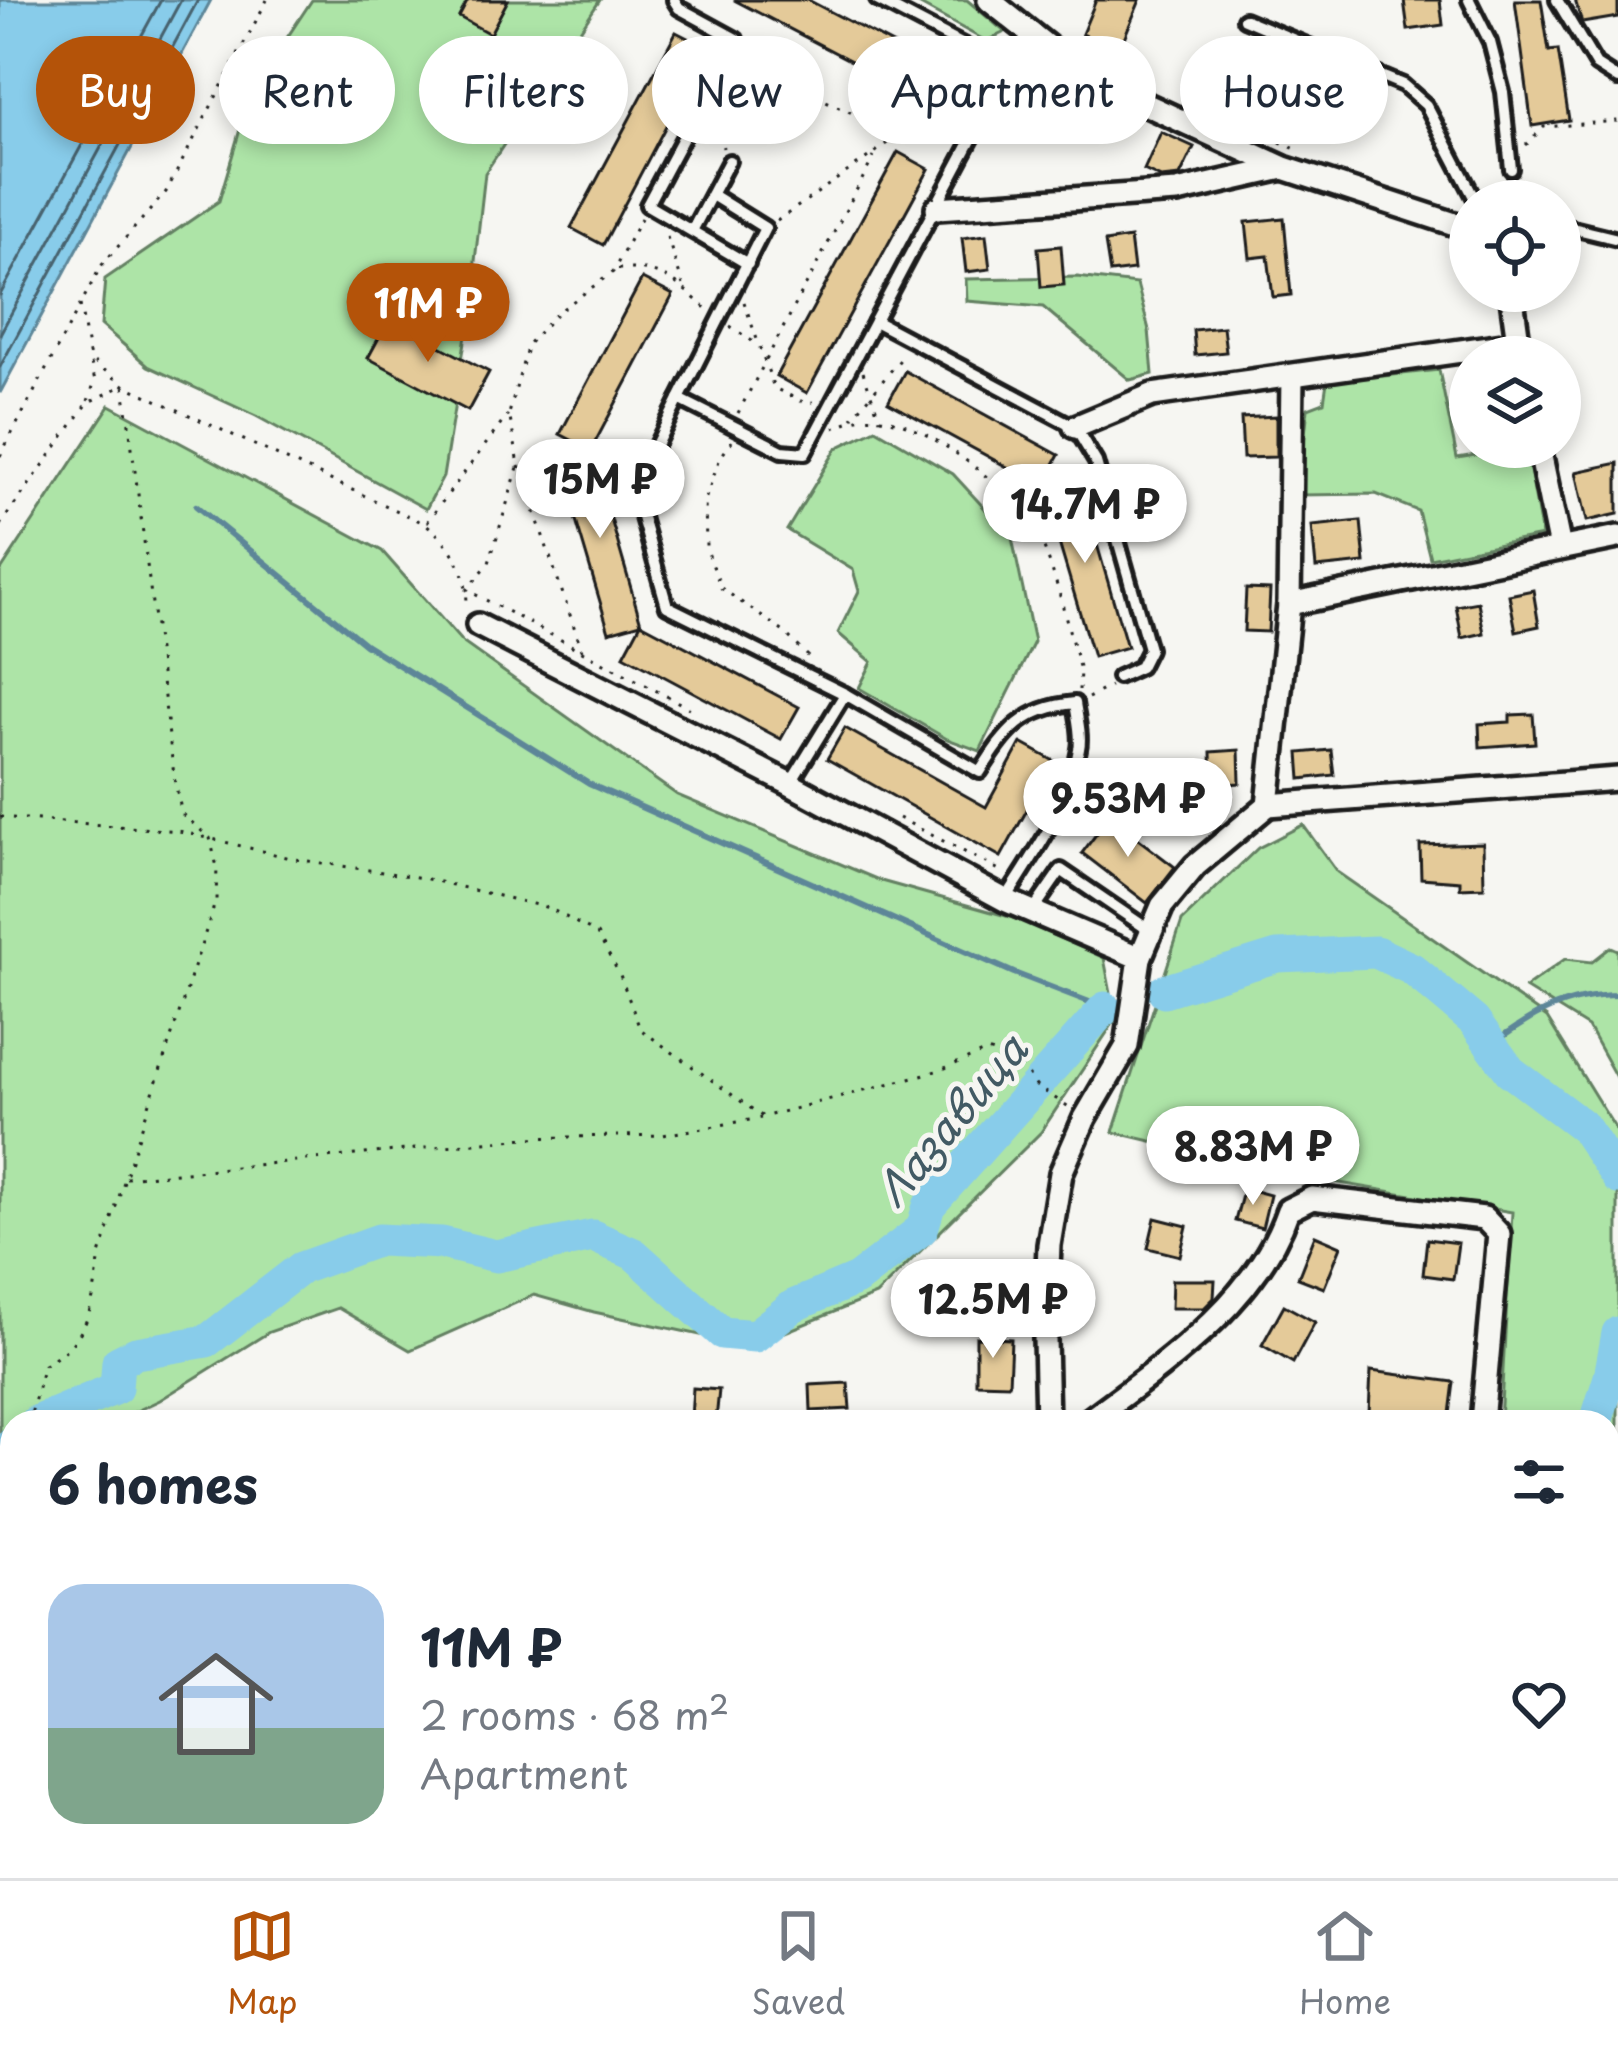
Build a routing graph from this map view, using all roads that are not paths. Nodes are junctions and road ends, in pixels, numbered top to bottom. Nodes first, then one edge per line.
1 (674, 0) edge
2 (877, 0) edge
3 (989, 0) edge
4 (1469, 0) edge
5 (1557, 0) edge
6 (1244, 19) dead end
7 (1028, 33) junction
8 (945, 36) edge
9 (1026, 36) edge
10 (1618, 79) edge
11 (970, 144) edge
12 (729, 161) road end
13 (1284, 168) junction
14 (1511, 169) road end
15 (1465, 180) edge
16 (712, 194) junction
17 (937, 208) junction
18 (1449, 222) edge
19 (693, 229) junction
20 (1581, 230) edge
21 (1618, 239) edge
22 (748, 264) junction
23 (875, 321) junction
24 (1449, 355) edge
25 (1292, 376) junction
26 (679, 400) junction
27 (1075, 427) junction
28 (1544, 468) edge
29 (1618, 537) edge
30 (1561, 548) junction
31 (1289, 604) junction
32 (478, 625) road end
33 (1118, 677) road end
34 (845, 694) junction
35 (1618, 779) edge
36 (790, 784) junction
37 (1268, 805) junction
38 (1005, 900) junction
39 (1032, 912) junction
40 (1149, 930) junction
41 (1140, 958) junction
42 (1047, 1410) edge
43 (1103, 1410) edge
44 (1484, 1410) edge

1 - 19 lane
2 - 8 lane
3 - 7 street
4 - 14 lane
5 - 10 lane
6 - 15 lane
7 - 9 lane
7 - 13 street
11 - 17 lane
12 - 16 lane
13 - 17 street
13 - 18 street
16 - 19 lane
16 - 22 lane
17 - 23 lane
19 - 22 lane
20 - 21 lane
22 - 26 lane
23 - 26 lane
23 - 27 lane
24 - 25 street
25 - 27 street
25 - 31 street
26 - 34 lane
27 - 33 lane
28 - 30 street
29 - 30 street
30 - 31 street
31 - 37 street
32 - 36 street
34 - 36 lane
34 - 38 lane
35 - 37 street
36 - 38 street
37 - 40 street
38 - 39 street
39 - 40 lane
39 - 41 street
40 - 41 street
41 - 42 street
43 - 44 street

